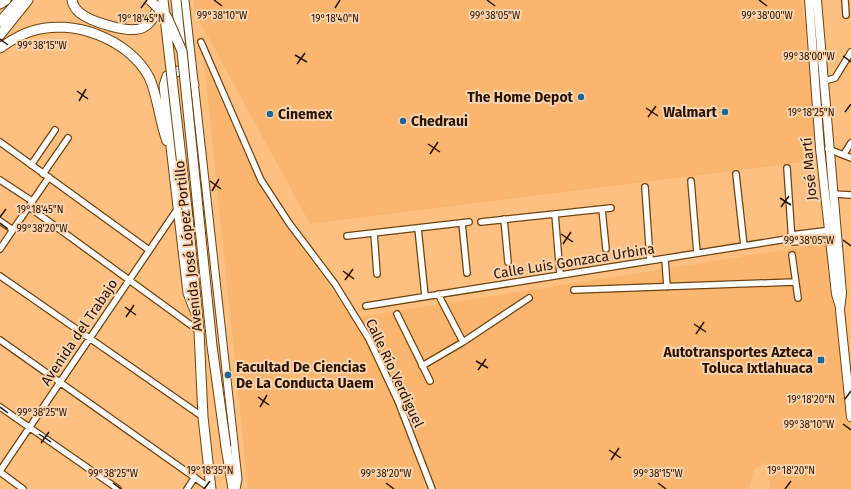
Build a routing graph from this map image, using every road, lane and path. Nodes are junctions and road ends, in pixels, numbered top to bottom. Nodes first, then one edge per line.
1 (6, 0) edge
2 (19, 0) edge
3 (28, 0) edge
4 (72, 0) edge
5 (150, 0) edge
6 (162, 0) edge
7 (176, 0) edge
8 (185, 0) edge
9 (809, 0) edge
10 (817, 0) edge
11 (845, 0) edge
12 (0, 4) edge
13 (846, 15) dead end
14 (0, 22) edge
15 (0, 35) edge
16 (201, 42) dead end
17 (0, 48) edge
18 (182, 51) junction
19 (851, 52) edge
20 (824, 81) junction
21 (194, 85) junction
22 (55, 130) dead end
23 (68, 138) dead end
24 (0, 142) edge
25 (851, 143) edge
26 (820, 148) junction
27 (830, 149) junction
28 (171, 150) junction
29 (844, 154) junction
30 (851, 158) edge
31 (31, 165) junction
32 (787, 168) dead end
33 (43, 174) junction
34 (736, 174) dead end
35 (49, 177) junction
36 (0, 180) edge
37 (691, 181) dead end
38 (645, 188) dead end
39 (833, 194) junction
40 (851, 195) edge
41 (32, 201) junction
42 (29, 207) junction
43 (178, 208) junction
44 (611, 208) dead end
45 (602, 209) junction
46 (555, 214) junction
47 (504, 219) junction
48 (0, 221) edge
49 (469, 222) dead end
50 (481, 222) dead end
51 (462, 223) junction
52 (418, 228) junction
53 (13, 230) junction
54 (374, 233) junction
55 (833, 234) junction
56 (347, 236) dead end
57 (790, 239) junction
58 (744, 246) junction
59 (0, 249) edge
60 (606, 249) dead end
61 (149, 250) junction
62 (698, 253) junction
63 (792, 255) dead end
64 (665, 259) junction
65 (650, 260) junction
66 (508, 262) dead end
67 (467, 273) dead end
68 (377, 274) dead end
69 (560, 275) junction
70 (0, 276) edge
71 (129, 280) junction
72 (795, 282) junction
73 (667, 287) junction
74 (574, 290) dead end
75 (438, 294) junction
76 (425, 296) junction
77 (529, 298) dead end
78 (798, 298) dead end
79 (366, 306) dead end
80 (397, 314) dead end
81 (197, 316) junction
82 (199, 331) junction
83 (90, 338) junction
84 (0, 340) edge
85 (463, 342) junction
86 (422, 366) junction
87 (430, 381) dead end
88 (60, 382) junction
89 (0, 407) edge
90 (203, 417) junction
91 (851, 417) edge
92 (29, 428) junction
93 (0, 471) edge
94 (195, 477) junction
95 (23, 489) edge
96 (118, 489) edge
97 (187, 489) edge
98 (211, 489) edge
99 (233, 489) edge
100 (236, 489) edge
101 (432, 489) edge

1 - 12 main road
2 - 14 main road
3 - 15 main road
4 - 6 main road
5 - 18 main road, bridge
6 - 81 main road, Avenida José López Portillo, bridge
7 - 18 main road, Avenida José López Portillo, bridge
8 - 21 street
9 - 26 main road, José Martí
10 - 20 main road, José Martí
11 - 13 street
16 - 101 street, Calle Río Verdiguel
17 - 28 main road
18 - 99 main road, Avenida José López Portillo, bridge
19 - 20 street
20 - 27 main road, José Martí
21 - 28 main road
21 - 100 street
22 - 31 street
23 - 33 street
24 - 31 street
25 - 29 street
26 - 27 street
26 - 55 main road, José Martí
27 - 29 street
27 - 39 main road, José Martí
28 - 43 main road
29 - 30 street
31 - 33 street
32 - 57 street
33 - 35 street
34 - 58 street
35 - 41 street
35 - 61 street
36 - 41 street
37 - 62 street
38 - 65 street
39 - 40 street
39 - 55 main road, José Martí
41 - 42 street
42 - 53 street
42 - 71 street
43 - 61 street, Avenida del Trabajo
43 - 81 main road
44 - 45 street
45 - 46 street
45 - 60 street
46 - 47 street
46 - 69 street
47 - 50 street
47 - 66 street
48 - 53 street
49 - 51 street
51 - 52 street
51 - 67 street
52 - 54 street
52 - 76 street
53 - 59 street
54 - 56 street
54 - 68 street
55 - 57 street, Calle Luis Gonzaca Urbina
55 - 91 main road, José Martí
57 - 58 street, Calle Luis Gonzaca Urbina
58 - 62 street, Calle Luis Gonzaca Urbina
61 - 71 street, Avenida del Trabajo
62 - 64 street, Calle Luis Gonzaca Urbina
63 - 72 street
64 - 65 street, Calle Luis Gonzaca Urbina
64 - 73 street
65 - 69 street, Calle Luis Gonzaca Urbina
69 - 75 street, Calle Luis Gonzaca Urbina
70 - 83 street
71 - 82 street
71 - 83 street, Avenida del Trabajo
72 - 73 street
72 - 78 street
73 - 74 street
75 - 76 street, Calle Luis Gonzaca Urbina
75 - 85 street
76 - 79 street, Calle Luis Gonzaca Urbina
77 - 85 street
80 - 86 street
81 - 82 main road, Avenida José López Portillo
82 - 90 main road, Avenida José López Portillo
83 - 88 street, Avenida del Trabajo
83 - 90 street
84 - 88 street
85 - 86 street
86 - 87 street
88 - 92 street, Avenida del Trabajo
88 - 94 street
89 - 92 street
90 - 98 main road, Avenida José López Portillo
92 - 93 street, Avenida del Trabajo
92 - 96 street
93 - 95 street
94 - 97 street
94 - 98 street

